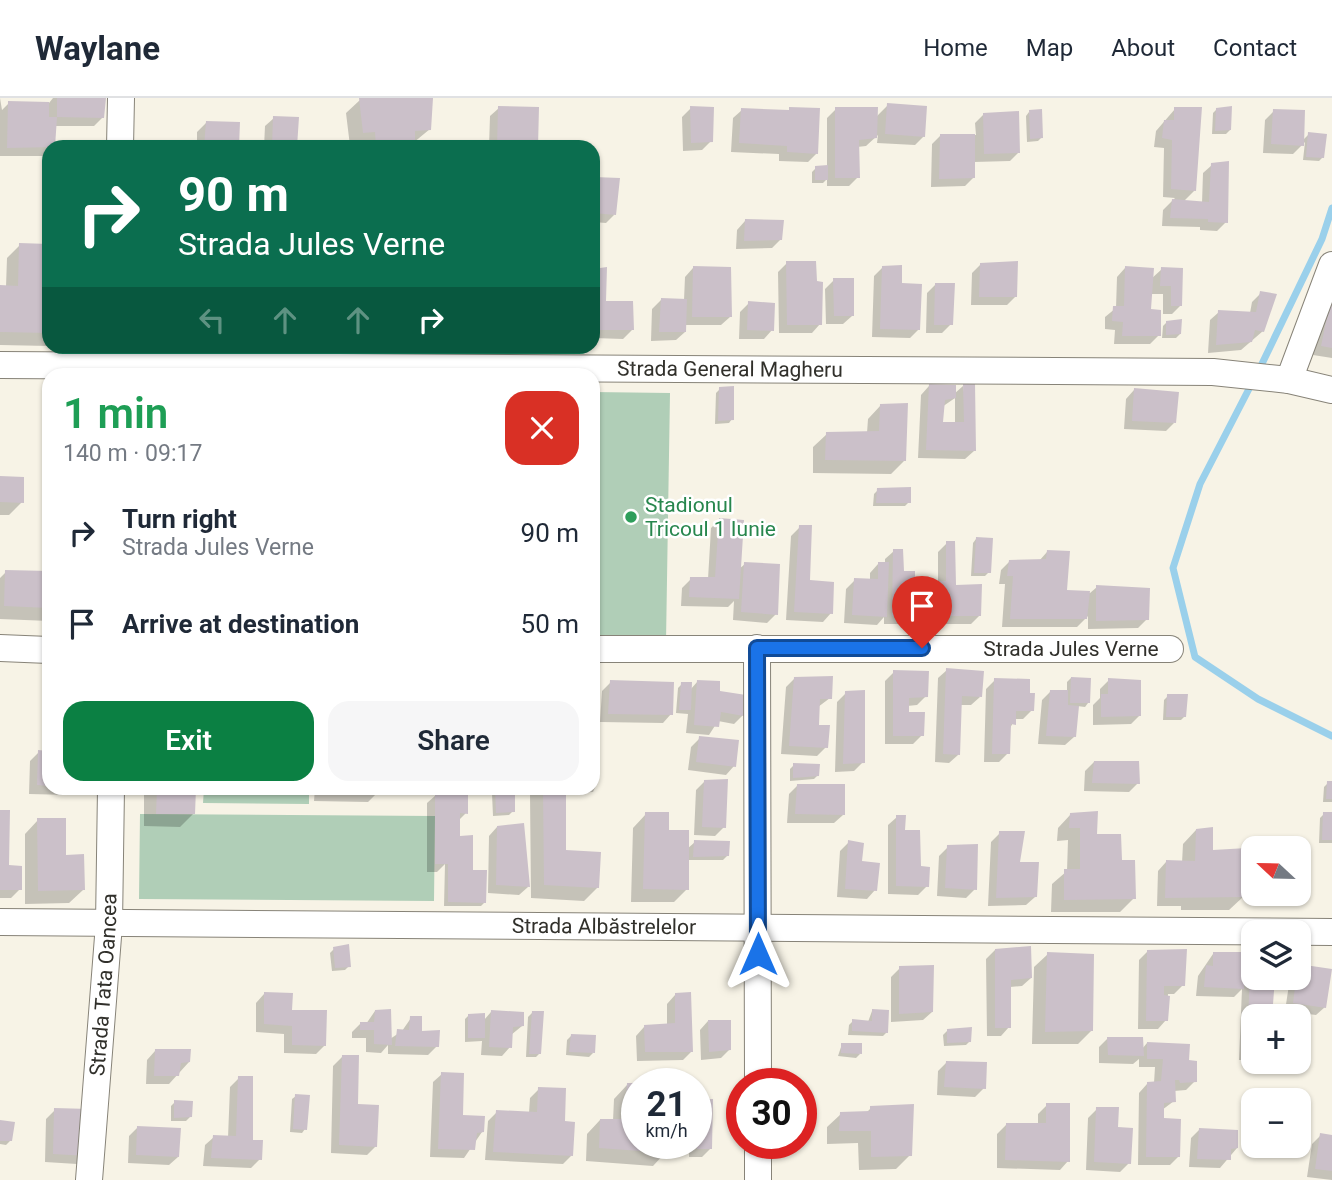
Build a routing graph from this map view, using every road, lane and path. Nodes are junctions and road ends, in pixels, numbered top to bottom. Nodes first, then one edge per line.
1 (121, 98) edge
2 (120, 140) edge
3 (1332, 265) edge
4 (117, 363) edge
5 (0, 365) edge
6 (1289, 380) junction
7 (1332, 390) edge
8 (0, 648) edge
9 (757, 648) junction
10 (600, 649) edge
11 (1170, 649) dead end
12 (42, 650) edge
13 (111, 795) edge
14 (0, 922) edge
15 (109, 924) junction
16 (758, 928) junction
17 (1332, 932) edge
18 (758, 1068) edge
19 (758, 1159) edge
20 (89, 1180) edge
21 (758, 1180) edge

1 - 2 street
3 - 6 street
4 - 5 street, Strada General Magheru
4 - 6 street, Strada General Magheru
6 - 7 street, Strada General Magheru
8 - 12 street
9 - 10 street, Strada Jules Verne
9 - 11 street, Strada Jules Verne
9 - 16 street
13 - 15 street, Strada Tata Oancea
14 - 15 street, Strada Albăstrelelor
15 - 16 street, Strada Albăstrelelor
15 - 20 street, Strada Tata Oancea
16 - 17 street, Strada Albăstrelelor
16 - 18 street
19 - 21 street

